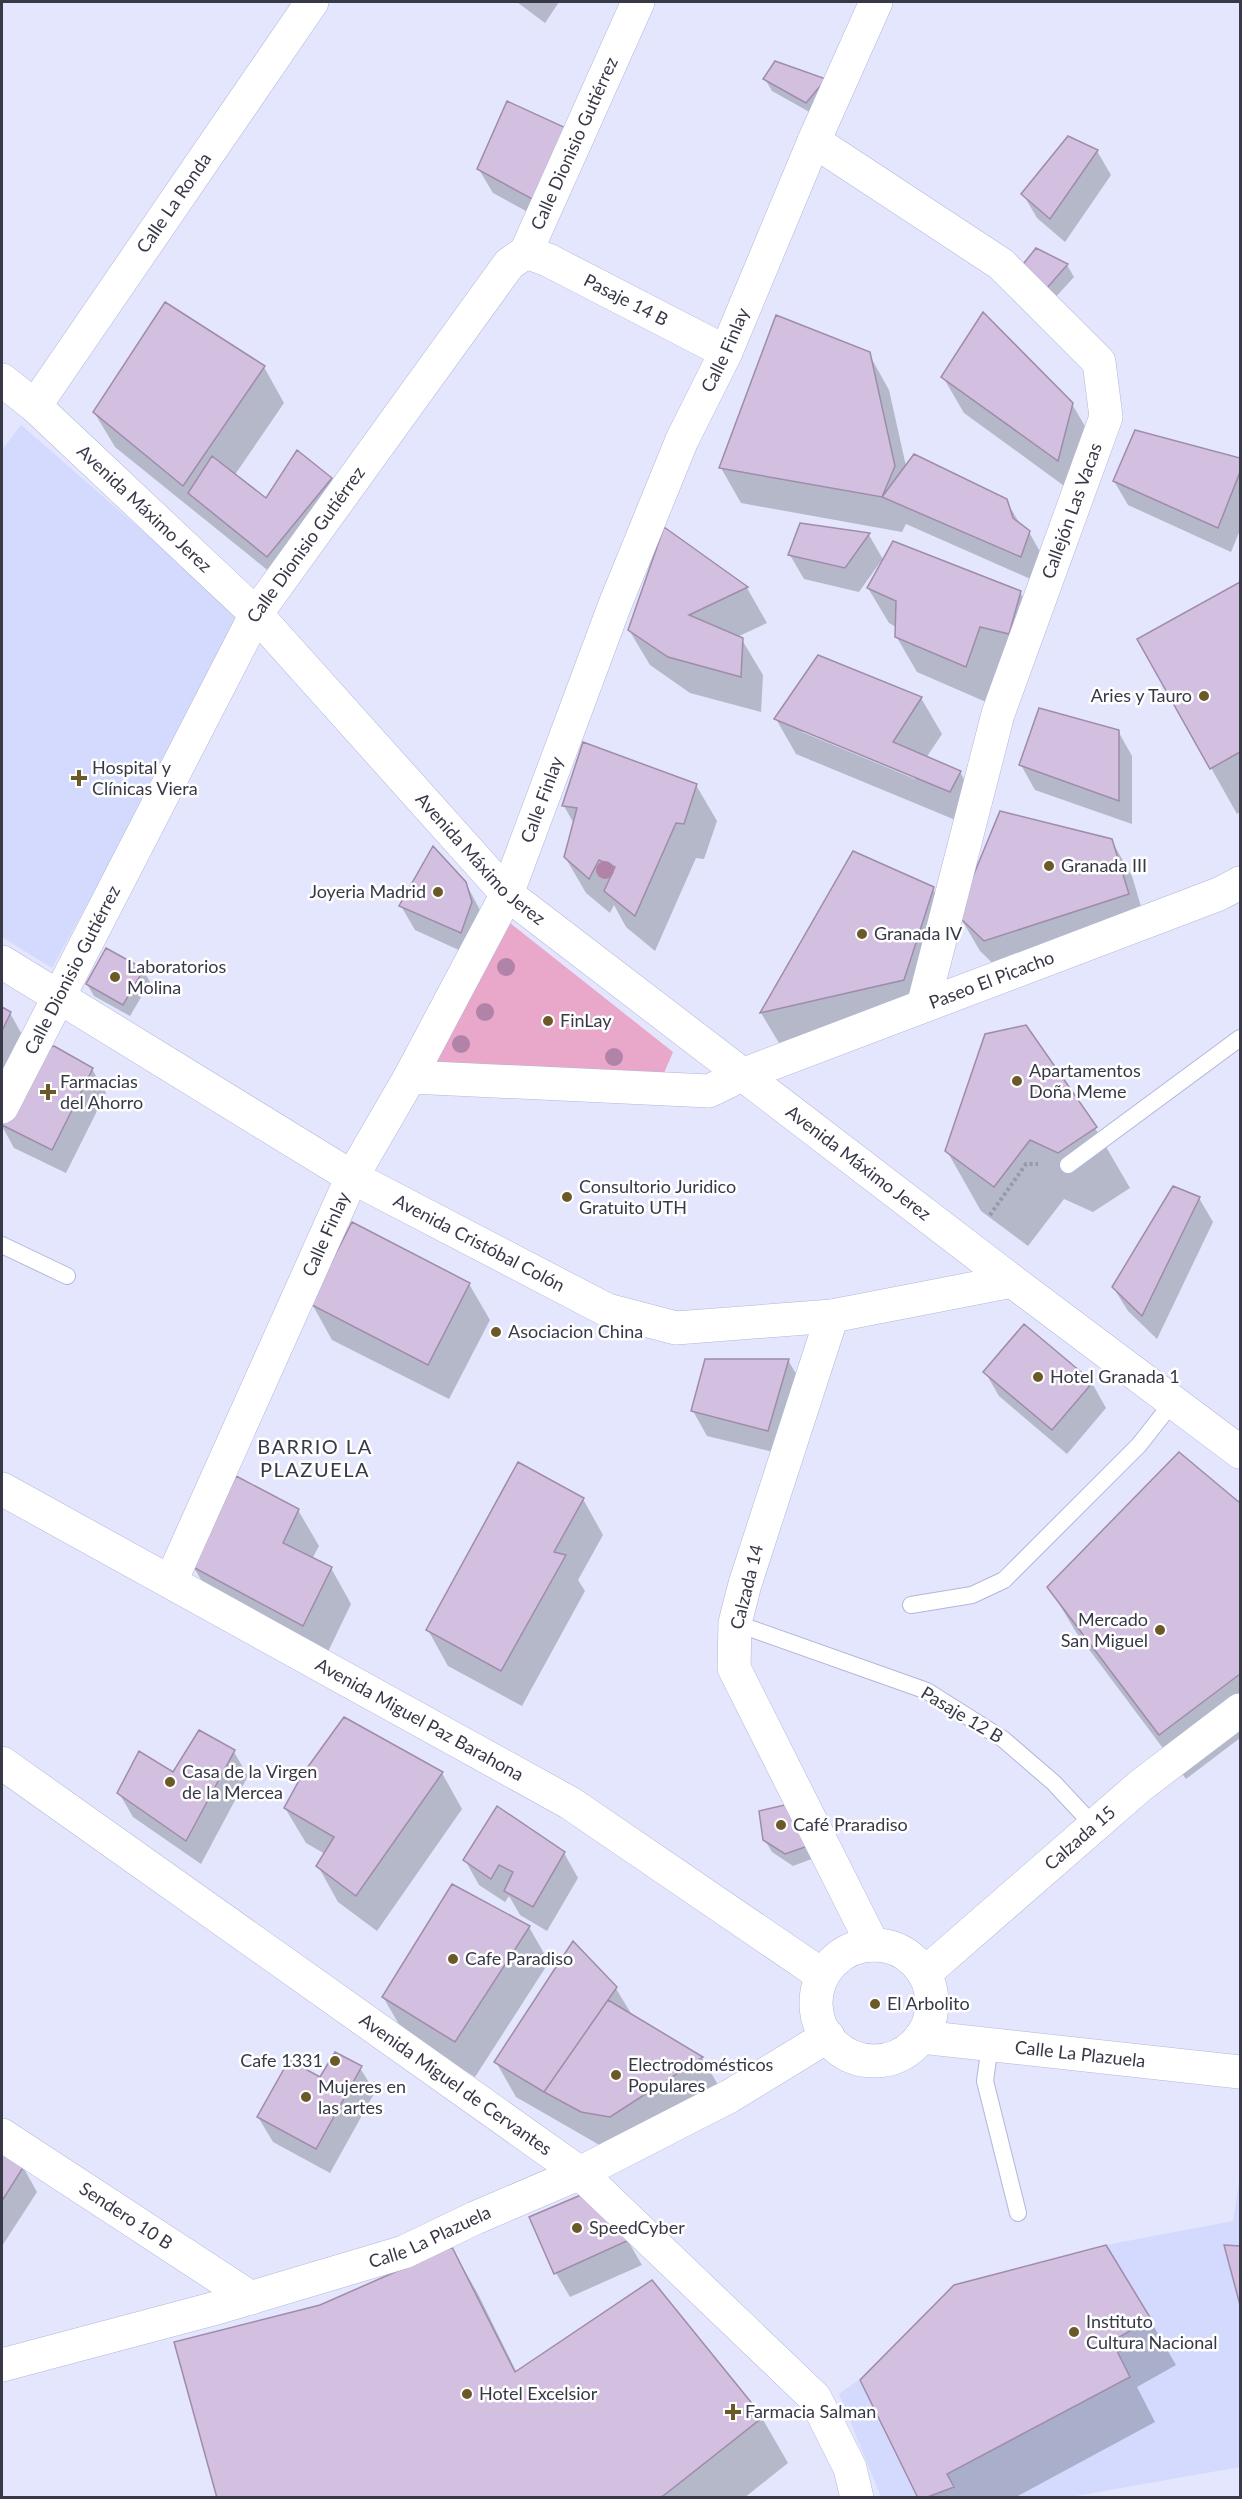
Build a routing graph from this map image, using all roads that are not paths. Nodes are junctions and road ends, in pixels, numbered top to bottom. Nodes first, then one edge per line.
1 (312, 2) edge
2 (638, 2) edge
3 (876, 2) edge
4 (814, 141) junction
5 (526, 252) junction
6 (726, 352) junction
7 (2, 380) edge
8 (35, 406) junction
9 (255, 614) junction
10 (1240, 883) edge
11 (507, 894) junction
12 (2, 962) edge
13 (58, 995) junction
14 (924, 1006) junction
15 (1240, 1038) edge
16 (742, 1076) junction
17 (410, 1077) junction
18 (2, 1107) edge
19 (1068, 1165) road end
20 (352, 1177) junction
21 (2, 1245) edge
22 (67, 1276) dead end
23 (1012, 1281) junction
24 (832, 1316) junction
25 (1172, 1403) junction
26 (1240, 1452) edge
27 (2, 1489) edge
28 (171, 1581) junction
29 (911, 1605) dead end
30 (735, 1623) junction
31 (1240, 1710) edge
32 (2, 1763) edge
33 (1094, 1826) junction
34 (873, 1945) junction
35 (924, 1974) junction
36 (822, 1975) junction
37 (828, 2036) junction
38 (921, 2037) junction
39 (990, 2045) junction
40 (1240, 2072) edge
41 (2, 2135) edge
42 (580, 2173) junction
43 (1018, 2213) dead end
44 (251, 2298) junction
45 (2, 2365) edge
46 (853, 2483) edge

1 - 8 street, Calle La Ronda
2 - 5 street, Calle Dionisio Gutiérrez
3 - 4 street, Calle Finlay
4 - 6 street, Calle Finlay
4 - 14 street, Callejón Las Vacas
5 - 6 street, Pasaje 14 B
5 - 9 street, Calle Dionisio Gutiérrez
6 - 11 street, Calle Finlay
7 - 8 street, Avenida Máximo Jerez
8 - 9 street, Avenida Máximo Jerez
9 - 11 street, Avenida Máximo Jerez
9 - 13 street, Calle Dionisio Gutiérrez
10 - 14 street, Paseo El Picacho
11 - 16 street, Avenida Máximo Jerez
11 - 17 street, Calle Finlay
12 - 13 street, Avenida Cristóbal Colón
13 - 18 street, Calle Dionisio Gutiérrez
13 - 20 street, Avenida Cristóbal Colón
14 - 16 street, Paseo El Picacho
15 - 19 lane
16 - 17 street, Paseo El Picacho
16 - 23 street, Avenida Máximo Jerez
17 - 20 street, Calle Finlay
20 - 24 street, Avenida Cristóbal Colón
20 - 28 street, Calle Finlay
21 - 22 lane
23 - 24 street, Avenida Cristóbal Colón
23 - 25 street, Avenida Máximo Jerez
24 - 30 street, Calzada 14
25 - 26 street, Avenida Máximo Jerez
25 - 29 lane
27 - 28 street, Avenida Miguel Paz Barahona
28 - 36 street, Avenida Miguel Paz Barahona
30 - 33 lane, Pasaje 12 B
30 - 34 street, Calzada 14
31 - 33 street, Calzada 15
32 - 42 street, Avenida Miguel de Cervantes
33 - 35 street, Calzada 15
34 - 35 street
34 - 36 street
35 - 38 street
36 - 37 street
37 - 38 street
37 - 42 street, Calle La Plazuela
38 - 39 street, Calle La Plazuela
39 - 40 street, Calle La Plazuela
39 - 43 lane
41 - 44 street, Sendero 10 B
42 - 44 street, Calle La Plazuela
42 - 46 street, Avenida Miguel de Cervantes
44 - 45 street, Calle La Plazuela

